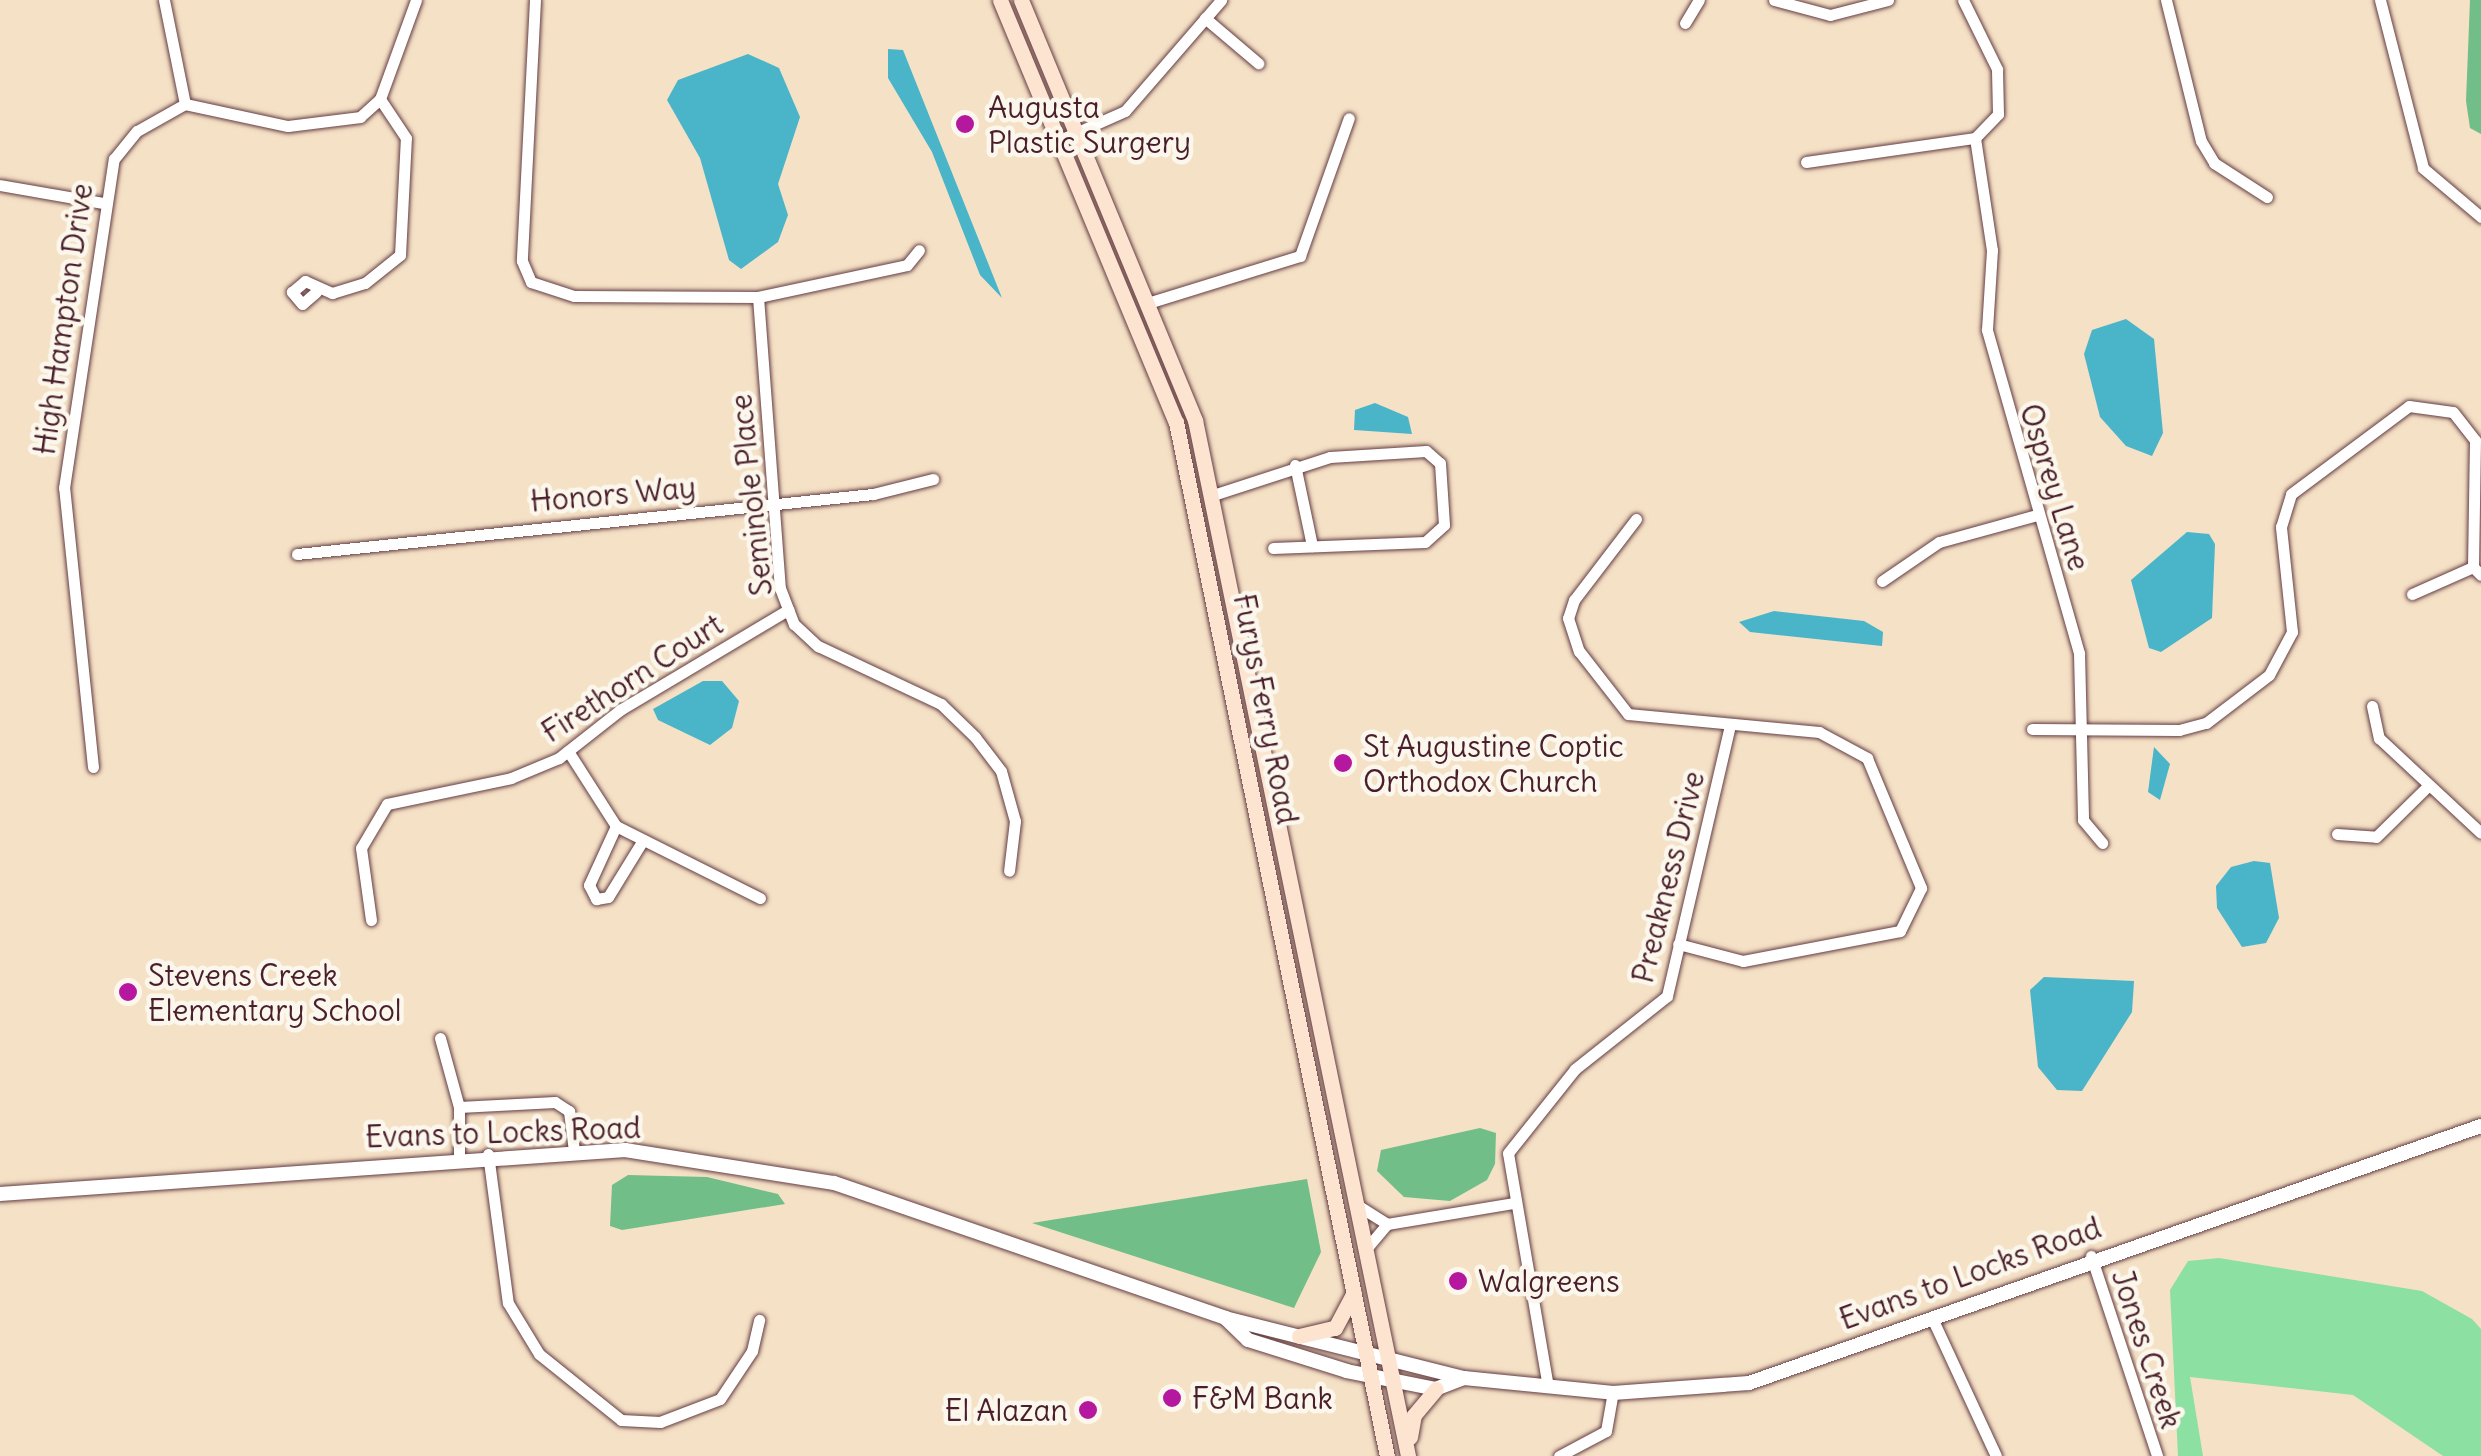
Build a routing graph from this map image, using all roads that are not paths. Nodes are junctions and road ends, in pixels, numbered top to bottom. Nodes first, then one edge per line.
1 (164, 0) edge
2 (416, 0) edge
3 (535, 0) edge
4 (1000, 0) edge
5 (1020, 0) edge
6 (1220, 0) edge
7 (1699, 0) edge
8 (1774, 0) edge
9 (1888, 0) edge
10 (1963, 0) edge
11 (2166, 0) edge
12 (2380, 0) edge
13 (1205, 18) junction
14 (1685, 24) dead end
15 (1258, 63) dead end
16 (380, 100) junction
17 (186, 104) junction
18 (1349, 118) dead end
19 (1079, 131) junction
20 (1976, 138) junction
21 (1062, 139) junction
22 (1806, 162) dead end
23 (0, 185) edge
24 (2268, 197) dead end
25 (102, 203) junction
26 (2481, 217) edge
27 (920, 250) dead end
28 (316, 292) dead end
29 (758, 298) junction
30 (1151, 302) junction
31 (1296, 466) junction
32 (933, 480) dead end
33 (1214, 495) junction
34 (772, 504) junction
35 (2037, 514) junction
36 (1636, 518) dead end
37 (1312, 546) junction
38 (1273, 548) dead end
39 (296, 554) dead end
40 (2477, 571) edge
41 (1882, 582) dead end
42 (2412, 594) dead end
43 (788, 610) junction
44 (2372, 706) dead end
45 (1730, 726) junction
46 (2086, 727) junction
47 (2032, 728) dead end
48 (568, 751) junction
49 (93, 767) dead end
50 (2429, 785) junction
51 (616, 826) junction
52 (2481, 833) edge
53 (2337, 834) dead end
54 (643, 840) junction
55 (2102, 844) dead end
56 (1009, 872) dead end
57 (760, 898) dead end
58 (371, 920) dead end
59 (1678, 944) junction
60 (440, 1038) dead end
61 (459, 1107) junction
62 (2481, 1126) edge
63 (574, 1151) junction
64 (488, 1154) junction
65 (459, 1156) junction
66 (0, 1194) edge
67 (1514, 1203) junction
68 (1357, 1205) junction
69 (1388, 1224) junction
70 (1366, 1249) junction
71 (2091, 1256) junction
72 (1354, 1293) junction
73 (1224, 1318) junction
74 (1932, 1318) junction
75 (759, 1320) dead end
76 (1299, 1336) junction
77 (1366, 1353) junction
78 (1389, 1357) junction
79 (1370, 1376) junction
80 (1464, 1378) junction
81 (1394, 1380) junction
82 (1548, 1387) junction
83 (1436, 1390) junction
84 (1613, 1392) junction
85 (1387, 1456) edge
86 (1409, 1456) edge
87 (1559, 1456) edge
88 (1996, 1456) edge
89 (2157, 1456) edge

1 - 17 street
2 - 16 street
3 - 29 street
4 - 21 main road, Furys Ferry Road
5 - 19 main road, Furys Ferry Road
6 - 13 street
7 - 14 street
8 - 9 street
10 - 20 street
11 - 24 street
12 - 26 street
13 - 15 street
13 - 19 street
16 - 17 street
16 - 28 street
17 - 25 street, High Hampton Drive
18 - 30 street
19 - 21 street
19 - 30 main road, Furys Ferry Road
20 - 22 street
20 - 35 street, Osprey Lane
21 - 72 main road, Furys Ferry Road
23 - 25 street
25 - 49 street, High Hampton Drive
27 - 29 street
29 - 34 street, Seminole Place
30 - 33 main road, Furys Ferry Road
31 - 33 street
31 - 37 street
31 - 37 street
32 - 34 street, Honors Way
33 - 68 main road, Furys Ferry Road
34 - 39 street, Honors Way
34 - 43 street, Seminole Place
35 - 41 street
35 - 46 street, Osprey Lane
36 - 45 street
37 - 38 street
40 - 42 street
40 - 46 street
43 - 48 street, Firethorn Court
43 - 56 street, Seminole Place
44 - 50 street
45 - 59 street, Preakness Drive
45 - 59 street
46 - 47 street
46 - 55 street, Osprey Lane
48 - 51 street
48 - 58 street, Firethorn Court
50 - 52 street
50 - 53 street
51 - 54 street
51 - 54 street
54 - 57 street
59 - 67 street, Preakness Drive
60 - 61 street
61 - 63 street
61 - 65 street
62 - 71 street, Evans to Locks Road
63 - 64 street, Evans to Locks Road
63 - 73 street, Evans to Locks Road
64 - 65 street, Evans to Locks Road
64 - 75 street
65 - 66 street, Evans to Locks Road
67 - 69 street
67 - 82 street, Preakness Drive
68 - 69 street
68 - 70 main road, Furys Ferry Road
69 - 70 street
70 - 78 main road, Furys Ferry Road
71 - 74 street, Evans to Locks Road
71 - 89 street, Jones Creek
72 - 76 main road
72 - 77 main road, Furys Ferry Road
73 - 76 street, Evans to Locks Road
73 - 79 street, Evans to Locks Road
74 - 84 street, Evans to Locks Road
74 - 88 street
76 - 77 street, Evans to Locks Road
77 - 78 street, Evans to Locks Road
77 - 79 main road, Furys Ferry Road
78 - 80 street, Evans to Locks Road
78 - 81 main road, Furys Ferry Road
79 - 81 street, Evans to Locks Road
79 - 85 main road, Furys Ferry Road
80 - 82 street, Evans to Locks Road
80 - 83 street, Evans to Locks Road
81 - 83 street, Evans to Locks Road
81 - 86 main road, Furys Ferry Road
82 - 84 street, Evans to Locks Road
83 - 86 main road
84 - 87 street

